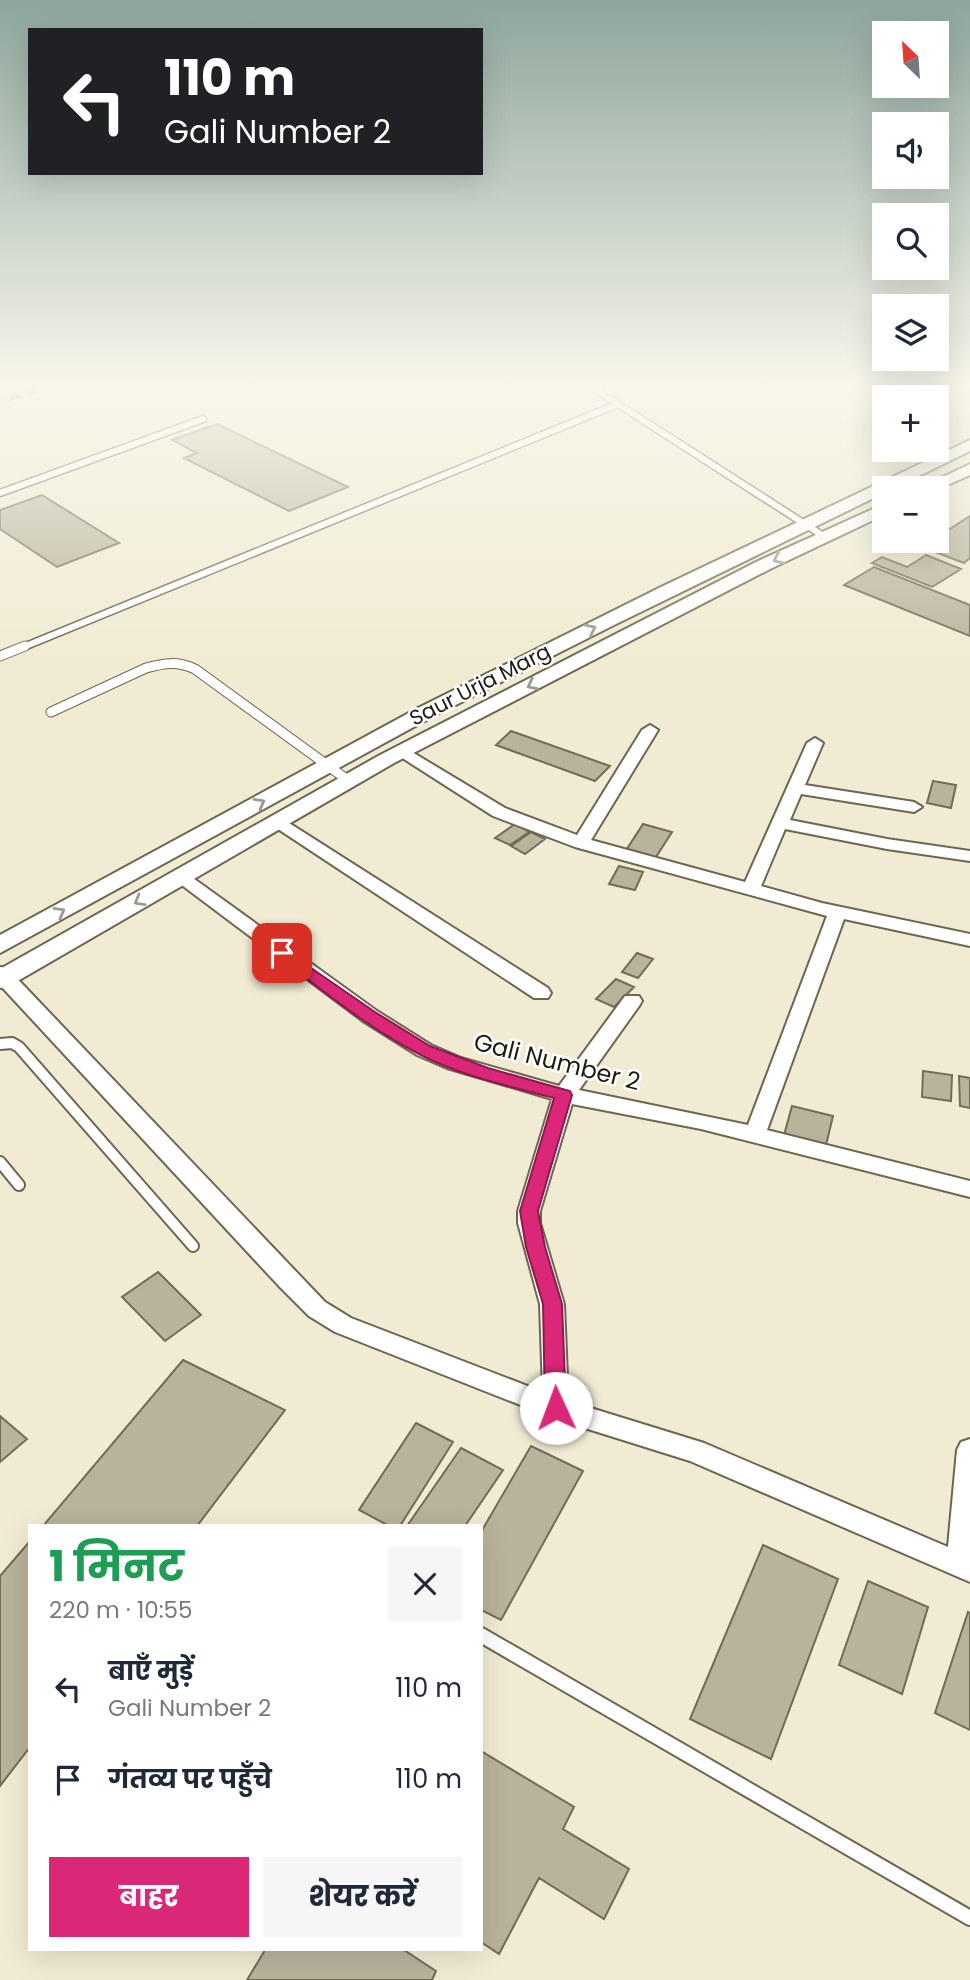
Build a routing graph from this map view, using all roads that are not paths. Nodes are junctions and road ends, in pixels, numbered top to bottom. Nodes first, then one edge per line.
1 (35, 480) edge
2 (431, 480) edge
3 (737, 480) edge
4 (897, 480) edge
5 (0, 493) edge
6 (872, 515) edge
7 (805, 524) junction
8 (825, 537) junction
9 (0, 656) edge
10 (534, 657) junction
11 (560, 670) junction
12 (51, 712) dead end
13 (650, 730) dead end
14 (815, 743) dead end
15 (401, 752) junction
16 (326, 766) junction
17 (349, 781) junction
18 (795, 788) junction
19 (914, 807) dead end
20 (278, 821) junction
21 (779, 823) junction
22 (580, 843) junction
23 (970, 856) edge
24 (180, 877) junction
25 (750, 890) junction
26 (837, 912) junction
27 (970, 940) edge
28 (0, 945) edge
29 (1, 977) edge
30 (541, 993) dead end
31 (632, 1001) dead end
32 (0, 1044) edge
33 (564, 1095) junction
34 (754, 1135) junction
35 (0, 1162) edge
36 (19, 1185) dead end
37 (970, 1189) edge
38 (193, 1246) dead end
39 (556, 1408) junction
40 (970, 1450) edge
41 (965, 1567) edge
42 (483, 1636) edge
43 (970, 1918) edge

1 - 5 lane
2 - 9 lane
3 - 7 lane
4 - 7 street, Saur Urja Marg
6 - 8 street, Saur Urja Marg
7 - 8 lane
10 -> 7 street, Saur Urja Marg
8 -> 11 street, Saur Urja Marg
10 - 11 street
10 - 16 street, Saur Urja Marg
11 -> 15 street, Saur Urja Marg
12 - 16 lane
13 - 22 street
14 - 18 street
15 - 17 street, Saur Urja Marg
15 - 22 street
16 - 17 lane
28 -> 16 street, Saur Urja Marg
17 - 20 street, Saur Urja Marg
18 - 19 street
18 - 21 street
20 - 24 street, Saur Urja Marg
20 - 30 street
21 - 23 street
21 - 25 street
22 - 25 street
24 -> 29 street, Saur Urja Marg
24 - 33 street, Gali Number 2
25 - 26 street
26 - 27 street
26 - 34 street
29 - 39 street
31 - 33 street
32 - 38 lane
33 - 34 street, Gali Number 2
33 - 39 street
34 - 37 street, Gali Number 2
35 - 36 lane
39 - 41 street
40 - 41 street
42 - 43 lane

